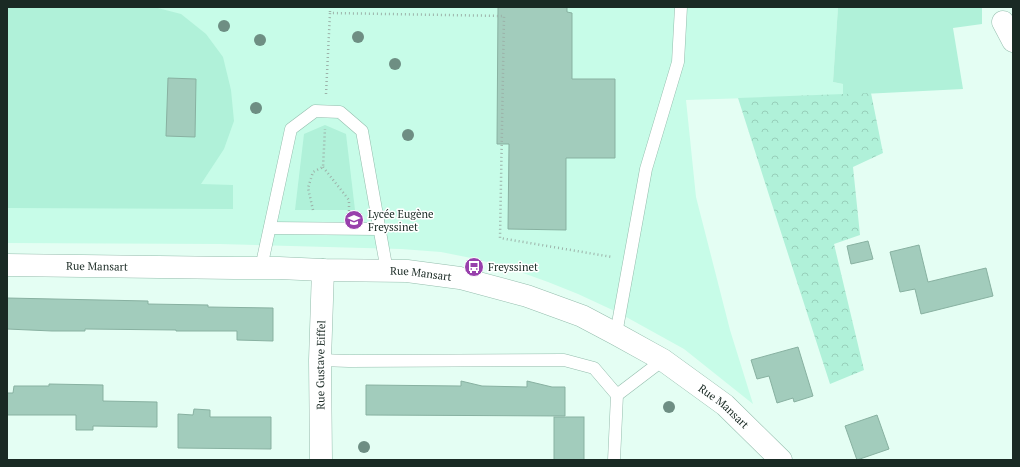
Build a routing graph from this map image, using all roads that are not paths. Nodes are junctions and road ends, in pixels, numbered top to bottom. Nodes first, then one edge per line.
1 (681, 7) edge
2 (1003, 22) dead end
3 (1013, 41) edge
4 (270, 228) junction
5 (379, 229) junction
6 (7, 265) edge
7 (261, 268) junction
8 (323, 270) junction
9 (387, 271) junction
10 (616, 334) junction
11 (320, 360) junction
12 (663, 360) junction
13 (617, 395) junction
14 (778, 459) edge
15 (321, 460) edge
16 (614, 460) edge

1 - 10 lane
2 - 3 street
4 - 5 lane
4 - 5 lane
4 - 7 lane
5 - 9 lane
6 - 7 street, Rue Mansart
7 - 8 street, Rue Mansart
8 - 9 street, Rue Mansart
8 - 11 street, Rue Gustave Eiffel
9 - 10 street, Rue Mansart
10 - 12 street, Rue Mansart
11 - 13 lane
11 - 15 street, Rue Gustave Eiffel
12 - 13 lane
12 - 14 street, Rue Mansart
13 - 16 lane

